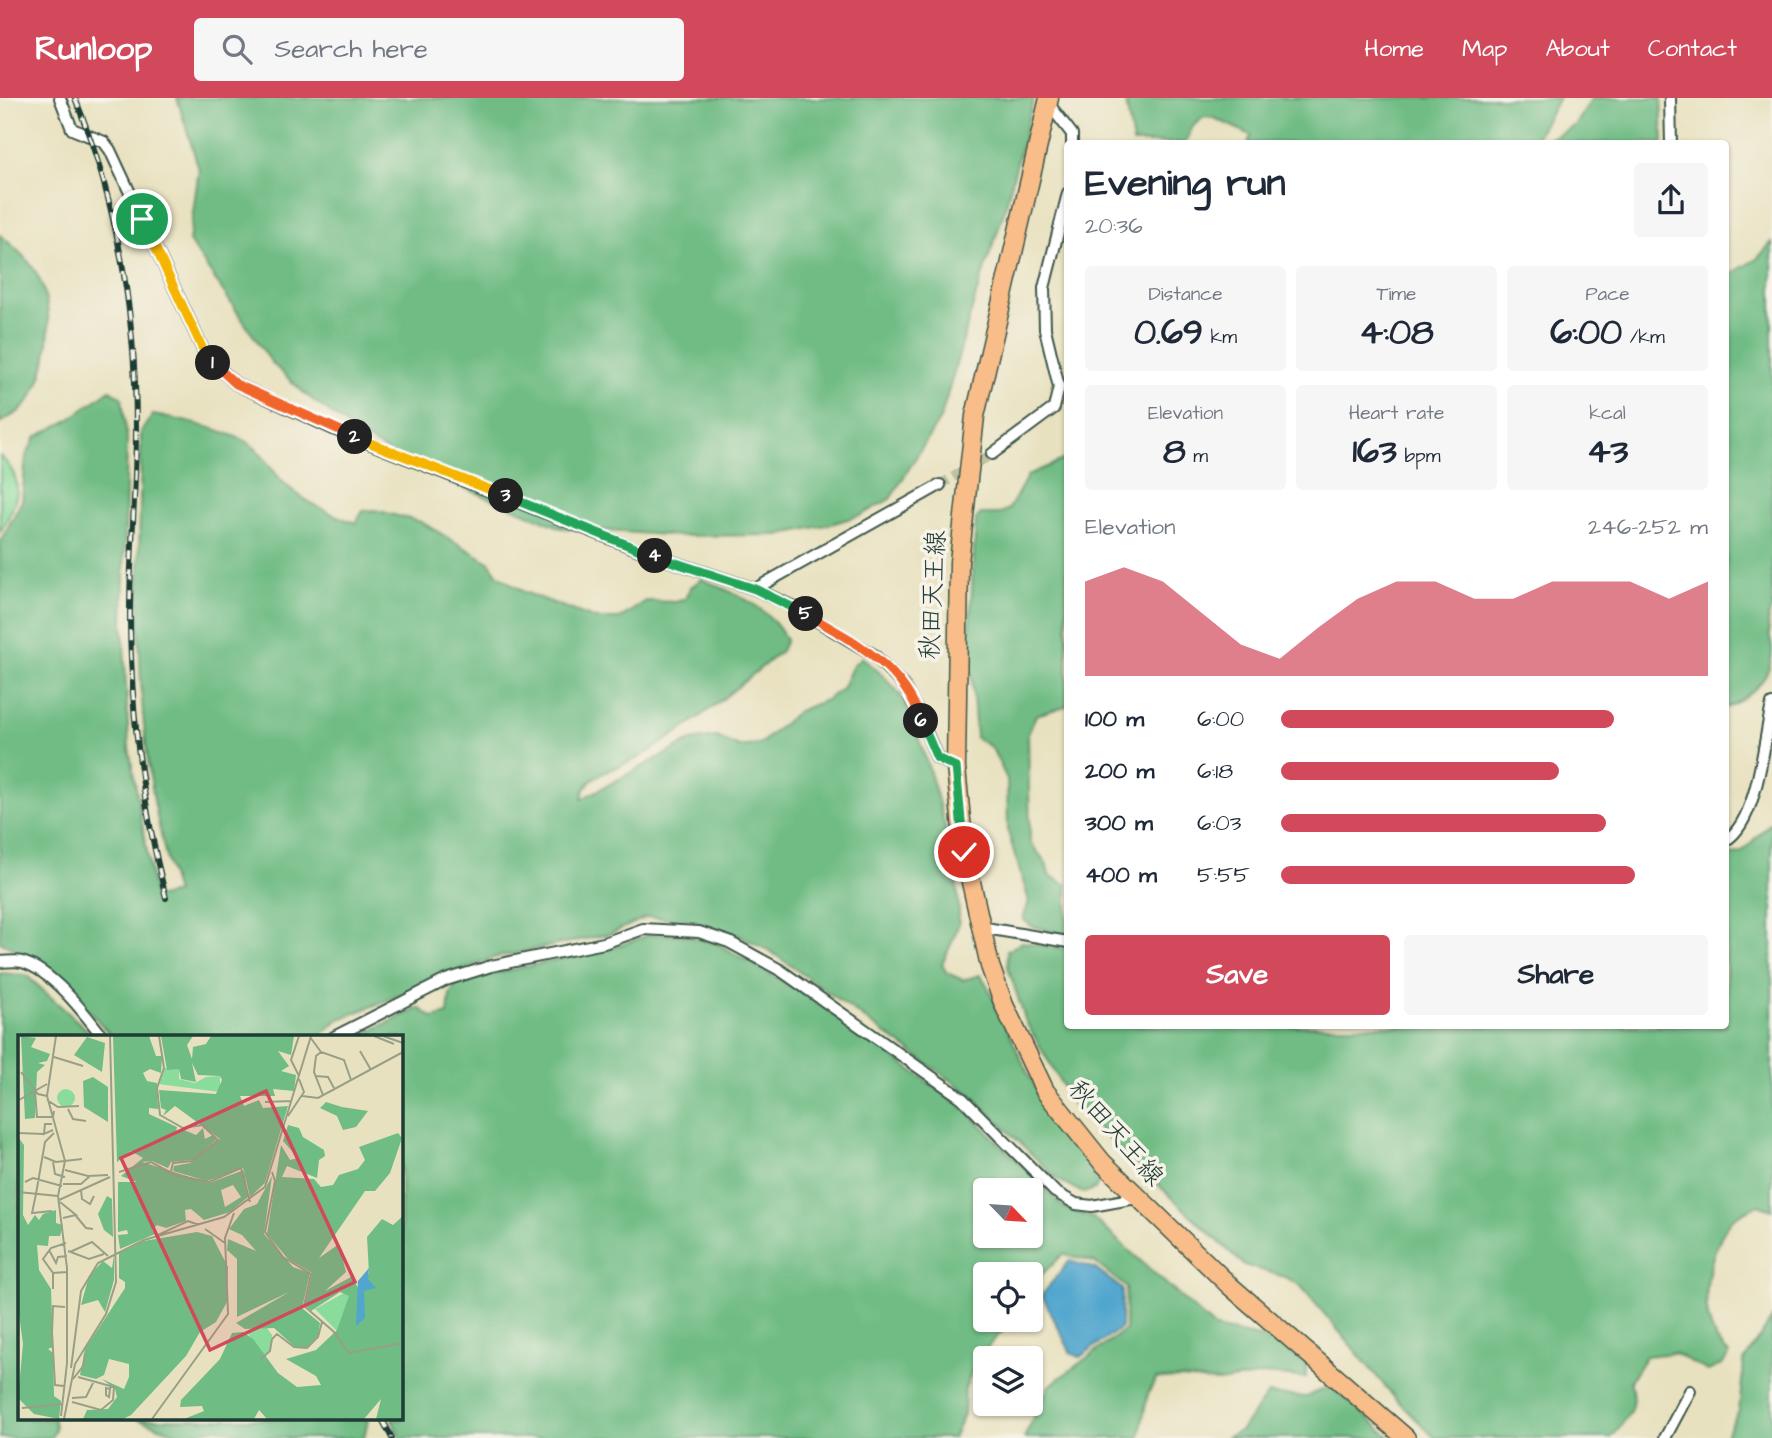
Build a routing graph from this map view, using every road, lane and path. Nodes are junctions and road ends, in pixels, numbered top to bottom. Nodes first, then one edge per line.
1 (61, 98) edge
2 (1670, 98) edge
3 (1048, 100) edge
4 (1072, 140) edge
5 (1671, 140) edge
6 (1064, 209) edge
7 (992, 454) tunnel mouth
8 (940, 485) tunnel mouth
9 (755, 589) junction
10 (1772, 704) edge
11 (956, 767) junction
12 (1729, 838) edge
13 (980, 926) junction
14 (1064, 941) edge
15 (0, 962) edge
16 (101, 1035) edge
17 (338, 1035) edge
18 (1136, 1198) junction
19 (1690, 1391) dead end
20 (1406, 1438) edge
21 (1665, 1438) edge

1 - 9 street
2 - 5 street
3 - 4 street
3 - 11 main road, 秋田天王線
6 - 7 street
8 - 9 street
9 - 11 street
10 - 12 street
11 - 13 main road, 秋田天王線
13 - 14 street
13 - 18 main road, 秋田天王線
15 - 16 street
17 - 18 street
18 - 20 main road, 秋田天王線
19 - 21 street

